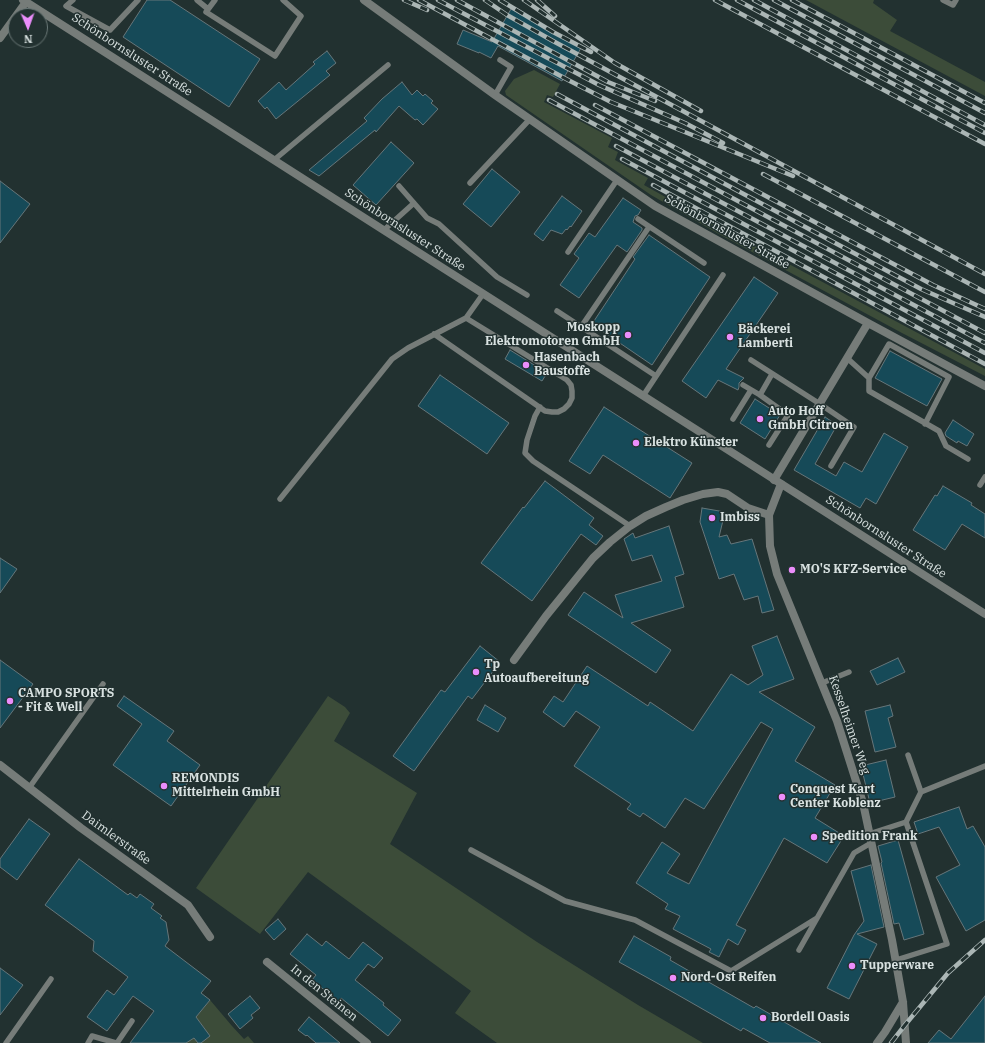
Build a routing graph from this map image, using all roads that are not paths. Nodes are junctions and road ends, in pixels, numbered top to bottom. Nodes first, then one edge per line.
1 (73, 0) edge
2 (138, 0) edge
3 (197, 0) edge
4 (215, 0) edge
5 (283, 0) edge
6 (364, 0) edge
7 (943, 0) edge
8 (956, 0) edge
9 (25, 1) edge
10 (208, 9) junction
11 (0, 38) edge
12 (500, 60) dead end
13 (388, 65) dead end
14 (495, 95) junction
15 (530, 119) junction
16 (274, 160) junction
17 (617, 180) junction
18 (470, 183) dead end
19 (399, 186) dead end
20 (414, 203) junction
21 (638, 219) dead end
22 (649, 227) junction
23 (384, 230) junction
24 (568, 252) dead end
25 (704, 263) dead end
26 (723, 275) dead end
27 (483, 294) junction
28 (527, 296) dead end
29 (557, 311) dead end
30 (466, 318) junction
31 (868, 323) junction
32 (581, 327) junction
33 (434, 334) junction
34 (847, 358) junction
35 (751, 360) dead end
36 (772, 374) junction
37 (656, 376) junction
38 (869, 378) junction
39 (743, 384) dead end
40 (985, 386) edge
41 (751, 390) junction
42 (760, 395) junction
43 (643, 396) junction
44 (820, 404) junction
45 (540, 408) junction
46 (733, 419) dead end
47 (925, 424) junction
48 (769, 445) dead end
49 (968, 459) dead end
50 (831, 466) dead end
51 (985, 477) edge
52 (777, 482) junction
53 (980, 485) dead end
54 (280, 499) dead end
55 (769, 515) junction
56 (630, 526) junction
57 (985, 614) edge
58 (514, 660) dead end
59 (849, 672) dead end
60 (822, 683) junction
61 (103, 684) dead end
62 (908, 756) dead end
63 (0, 765) edge
64 (985, 766) edge
65 (29, 788) junction
66 (921, 792) junction
67 (906, 822) junction
68 (869, 834) junction
69 (871, 843) junction
70 (471, 850) dead end
71 (817, 918) junction
72 (210, 937) dead end
73 (799, 950) dead end
74 (896, 960) junction
75 (267, 962) dead end
76 (51, 979) dead end
77 (903, 1002) junction
78 (132, 1021) dead end
79 (6, 1043) edge
80 (88, 1043) edge
81 (116, 1043) edge
82 (367, 1043) edge
83 (877, 1043) edge
84 (906, 1043) edge

1 - 2 lane
3 - 10 lane
4 - 10 lane
5 - 10 lane
6 - 14 street, Schönbornsluster Straße
7 - 8 lane
9 - 11 street
9 - 16 street, Schönbornsluster Straße
12 - 14 lane
13 - 16 lane
14 - 15 street, Schönbornsluster Straße
15 - 17 street, Schönbornsluster Straße
15 - 18 lane
16 - 23 street, Schönbornsluster Straße
17 - 24 lane
17 - 31 street, Schönbornsluster Straße
19 - 20 lane
20 - 23 lane
20 - 28 lane
21 - 22 lane
22 - 25 lane
22 - 32 lane
23 - 27 street, Schönbornsluster Straße
26 - 37 lane
27 - 30 lane
27 - 43 street, Schönbornsluster Straße
29 - 32 lane
30 - 33 lane
30 - 45 lane
31 - 34 street
31 - 40 street, Schönbornsluster Straße
32 - 37 lane
33 - 45 lane
33 - 54 lane
34 - 38 lane
34 - 44 street
35 - 36 lane
36 - 42 lane
36 - 44 lane
37 - 43 lane
38 - 47 lane
38 - 47 lane
39 - 41 lane
41 - 42 lane
41 - 46 lane
42 - 48 lane
43 - 52 street, Schönbornsluster Straße
44 - 50 lane
44 - 52 street
45 - 56 lane
47 - 49 lane
51 - 53 lane
52 - 55 street, Kesselheimer Weg
52 - 57 street, Schönbornsluster Straße
55 - 56 street
55 - 60 street, Kesselheimer Weg
56 - 58 street
59 - 60 lane
60 - 68 street, Kesselheimer Weg
61 - 65 lane
62 - 66 lane
63 - 65 street, Daimlerstraße
64 - 66 lane
65 - 72 street, Daimlerstraße
66 - 67 lane
67 - 68 lane
67 - 74 lane
68 - 69 street, Kesselheimer Weg
69 - 71 lane
69 - 74 street, Kesselheimer Weg
70 - 71 lane
71 - 73 lane
74 - 77 street, Kesselheimer Weg
75 - 82 street, In den Steinen
76 - 79 lane
77 - 83 street
77 - 84 street, Kesselheimer Weg
78 - 81 lane
80 - 81 lane

